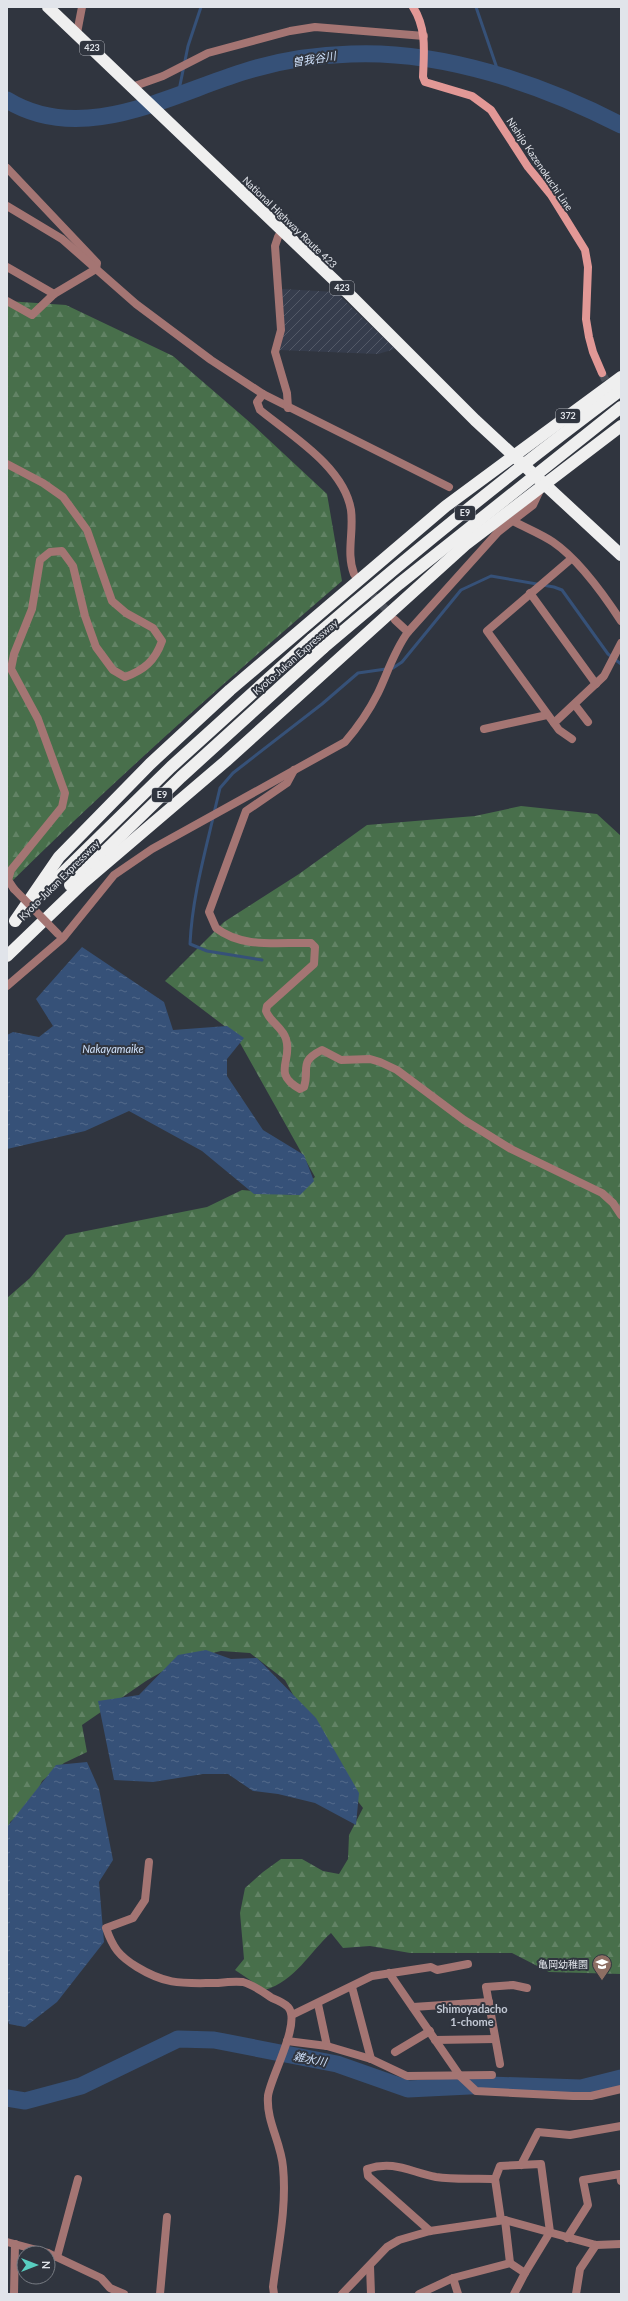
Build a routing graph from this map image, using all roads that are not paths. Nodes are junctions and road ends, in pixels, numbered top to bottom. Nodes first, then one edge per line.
1 (48, 7) edge
2 (82, 7) edge
3 (413, 7) edge
4 (77, 33) junction
5 (424, 38) junction
6 (134, 89) junction
7 (7, 168) edge
8 (7, 206) edge
9 (282, 230) junction
10 (7, 267) edge
11 (96, 270) junction
12 (54, 294) junction
13 (7, 301) edge
14 (602, 374) tunnel mouth
15 (621, 377) edge
16 (616, 390) edge
17 (263, 394) junction
18 (288, 408) junction
19 (621, 408) edge
20 (621, 426) edge
21 (515, 455) junction
22 (7, 464) edge
23 (544, 484) junction
24 (449, 487) dead end
25 (513, 521) junction
26 (621, 554) edge
27 (571, 559) junction
28 (354, 574) tunnel mouth
29 (530, 593) junction
30 (395, 620) tunnel mouth
31 (621, 620) edge
32 (408, 632) junction
33 (621, 643) edge
34 (596, 684) junction
35 (575, 705) junction
36 (548, 715) junction
37 (588, 722) dead end
38 (554, 723) junction
39 (484, 729) dead end
40 (572, 739) dead end
41 (294, 770) junction
42 (11, 925) edge
43 (60, 936) junction
44 (7, 950) edge
45 (7, 956) edge
46 (7, 986) edge
47 (621, 1215) edge
48 (149, 1862) dead end
49 (468, 1964) dead end
50 (389, 1973) junction
51 (352, 1987) junction
52 (527, 1988) dead end
53 (489, 2002) junction
54 (318, 2004) junction
55 (412, 2007) junction
56 (292, 2015) junction
57 (430, 2031) junction
58 (496, 2039) junction
59 (435, 2040) junction
60 (287, 2042) junction
61 (327, 2046) junction
62 (395, 2052) dead end
63 (370, 2060) junction
64 (500, 2064) dead end
65 (492, 2075) dead end
66 (460, 2076) junction
67 (621, 2089) edge
68 (621, 2126) edge
69 (522, 2165) junction
70 (78, 2179) dead end
71 (495, 2179) junction
72 (621, 2181) edge
73 (167, 2218) dead end
74 (503, 2220) junction
75 (430, 2231) junction
76 (550, 2232) junction
77 (567, 2238) junction
78 (11, 2243) edge
79 (621, 2244) edge
80 (596, 2245) junction
81 (57, 2257) joint
82 (510, 2263) junction
83 (370, 2266) junction
84 (525, 2273) junction
85 (453, 2278) junction
86 (14, 2294) edge
87 (124, 2294) edge
88 (160, 2294) edge
89 (274, 2294) edge
90 (342, 2294) edge
91 (371, 2294) edge
92 (419, 2294) edge
93 (458, 2294) edge
94 (514, 2294) edge
95 (576, 2294) edge

1 - 4 highway, National Highway Route 423 / 423
2 - 4 street
3 - 5 main road, Nishijo Kazenokuchi Line
4 - 6 highway, National Highway Route 423 / 423
5 - 6 street
5 - 14 main road, Nishijo Kazenokuchi Line
6 - 9 highway, National Highway Route 423 / 423
7 - 11 street
8 - 11 street
9 - 18 street
9 - 21 highway, National Highway Route 423 / 423
10 - 12 street
11 - 12 street
11 - 17 street
12 - 13 street
15 - 21 highway, 372
16 - 19 main road
16 - 42 highway, Kyoto-Jukan Expressway / E9, bridge
17 - 18 street
17 - 28 street
18 - 24 street
19 - 44 highway, Kyoto-Jukan Expressway / E9, bridge
20 - 23 highway
21 - 23 highway, National Highway Route 423
21 - 42 highway
22 - 43 street, bridge
23 - 25 street
23 - 26 highway, National Highway Route 423
23 - 45 highway
25 - 27 street
25 - 32 street
27 - 29 street
27 - 31 street
29 - 34 street
29 - 36 street
30 - 32 street
32 - 41 street
33 - 34 street
34 - 35 street
35 - 37 street
35 - 38 street
36 - 38 street
36 - 39 street
38 - 40 street
41 - 43 street
41 - 47 street
43 - 46 street
48 - 56 street
49 - 50 street
50 - 51 street
50 - 55 street
51 - 54 street
51 - 63 street
52 - 53 street
53 - 55 street
53 - 58 street
54 - 56 street
54 - 61 street
55 - 57 street
56 - 60 street
57 - 59 street
57 - 62 street
58 - 59 street
58 - 64 street
59 - 66 street
60 - 61 street
60 - 89 street
61 - 63 street
63 - 66 street
65 - 66 street
66 - 67 street
68 - 69 street
69 - 71 street
69 - 76 street
70 - 81 street
71 - 74 street
71 - 75 street
72 - 77 street
73 - 88 street
74 - 75 street
74 - 76 street
74 - 82 street
75 - 83 street
76 - 77 street
76 - 84 street
77 - 80 street
78 - 86 street
79 - 80 street
80 - 95 street
81 - 87 street
82 - 84 street
82 - 85 street
83 - 90 street
83 - 91 street
84 - 94 street
85 - 92 street
85 - 93 street

